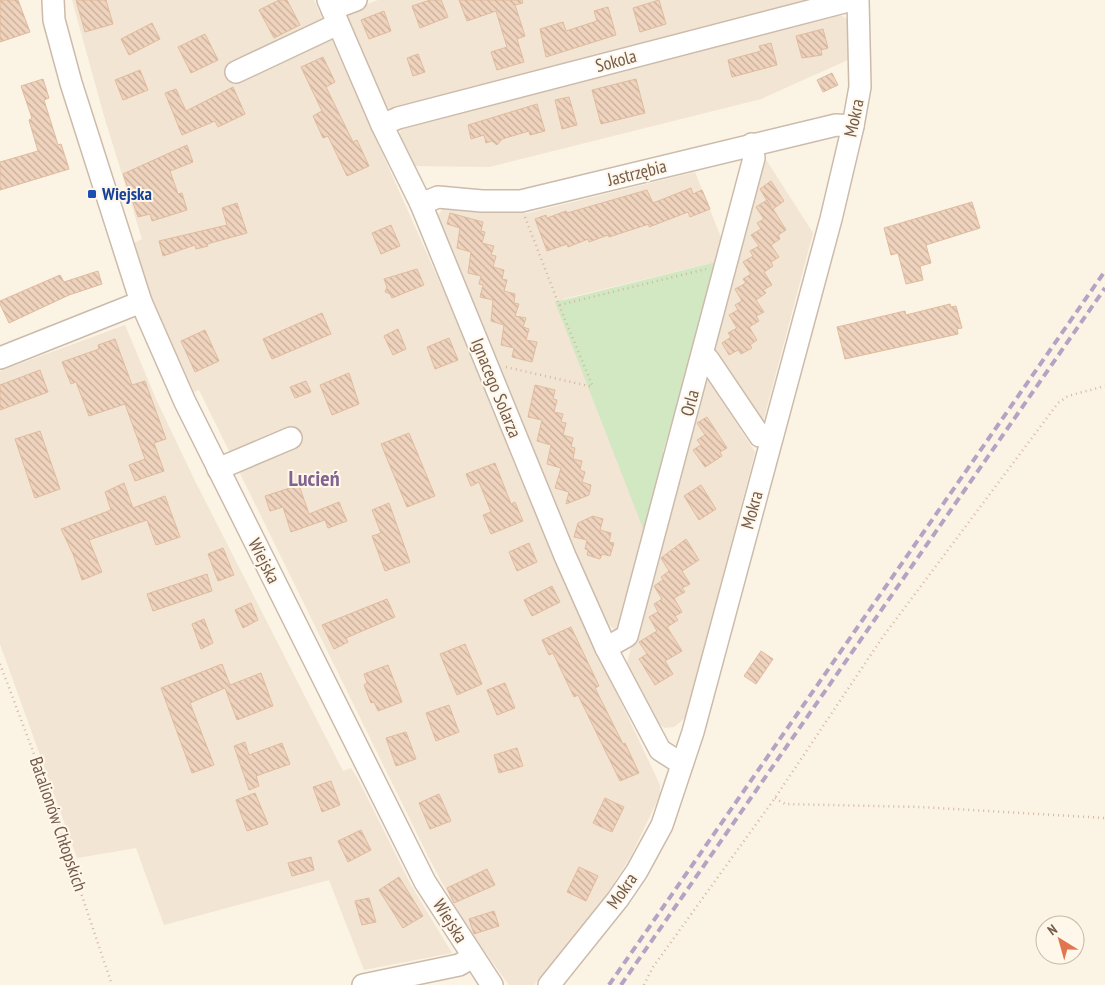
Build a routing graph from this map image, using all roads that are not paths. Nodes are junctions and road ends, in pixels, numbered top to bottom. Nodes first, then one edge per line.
1 (53, 0) edge
2 (356, 0) edge
3 (852, 0) edge
4 (858, 0) edge
5 (333, 11) edge
6 (236, 72) dead end
7 (382, 125) junction
8 (853, 126) junction
9 (752, 144) junction
10 (421, 204) junction
11 (142, 302) junction
12 (703, 357) junction
13 (0, 358) edge
14 (291, 438) dead end
15 (771, 438) junction
16 (218, 468) junction
17 (606, 648) junction
18 (682, 764) junction
19 (473, 957) junction
20 (363, 985) edge
21 (492, 985) edge
22 (549, 985) edge

1 - 11 street, Wiejska
2 - 5 street
3 - 7 street, Sokola
4 - 8 street, Mokra
5 - 6 street
5 - 7 street, Ignacego Solarza
7 - 10 street, Ignacego Solarza
8 - 9 street, Jastrzębia
8 - 15 street, Mokra
9 - 10 street, Jastrzębia
9 - 12 street, Orla
10 - 17 street, Ignacego Solarza
11 - 13 street
11 - 16 street, Wiejska
12 - 15 street
12 - 17 street, Orla
14 - 16 street
15 - 18 street, Mokra
16 - 19 street, Wiejska
17 - 18 street, Ignacego Solarza
18 - 22 street, Mokra
19 - 20 street
19 - 21 street, Wiejska

